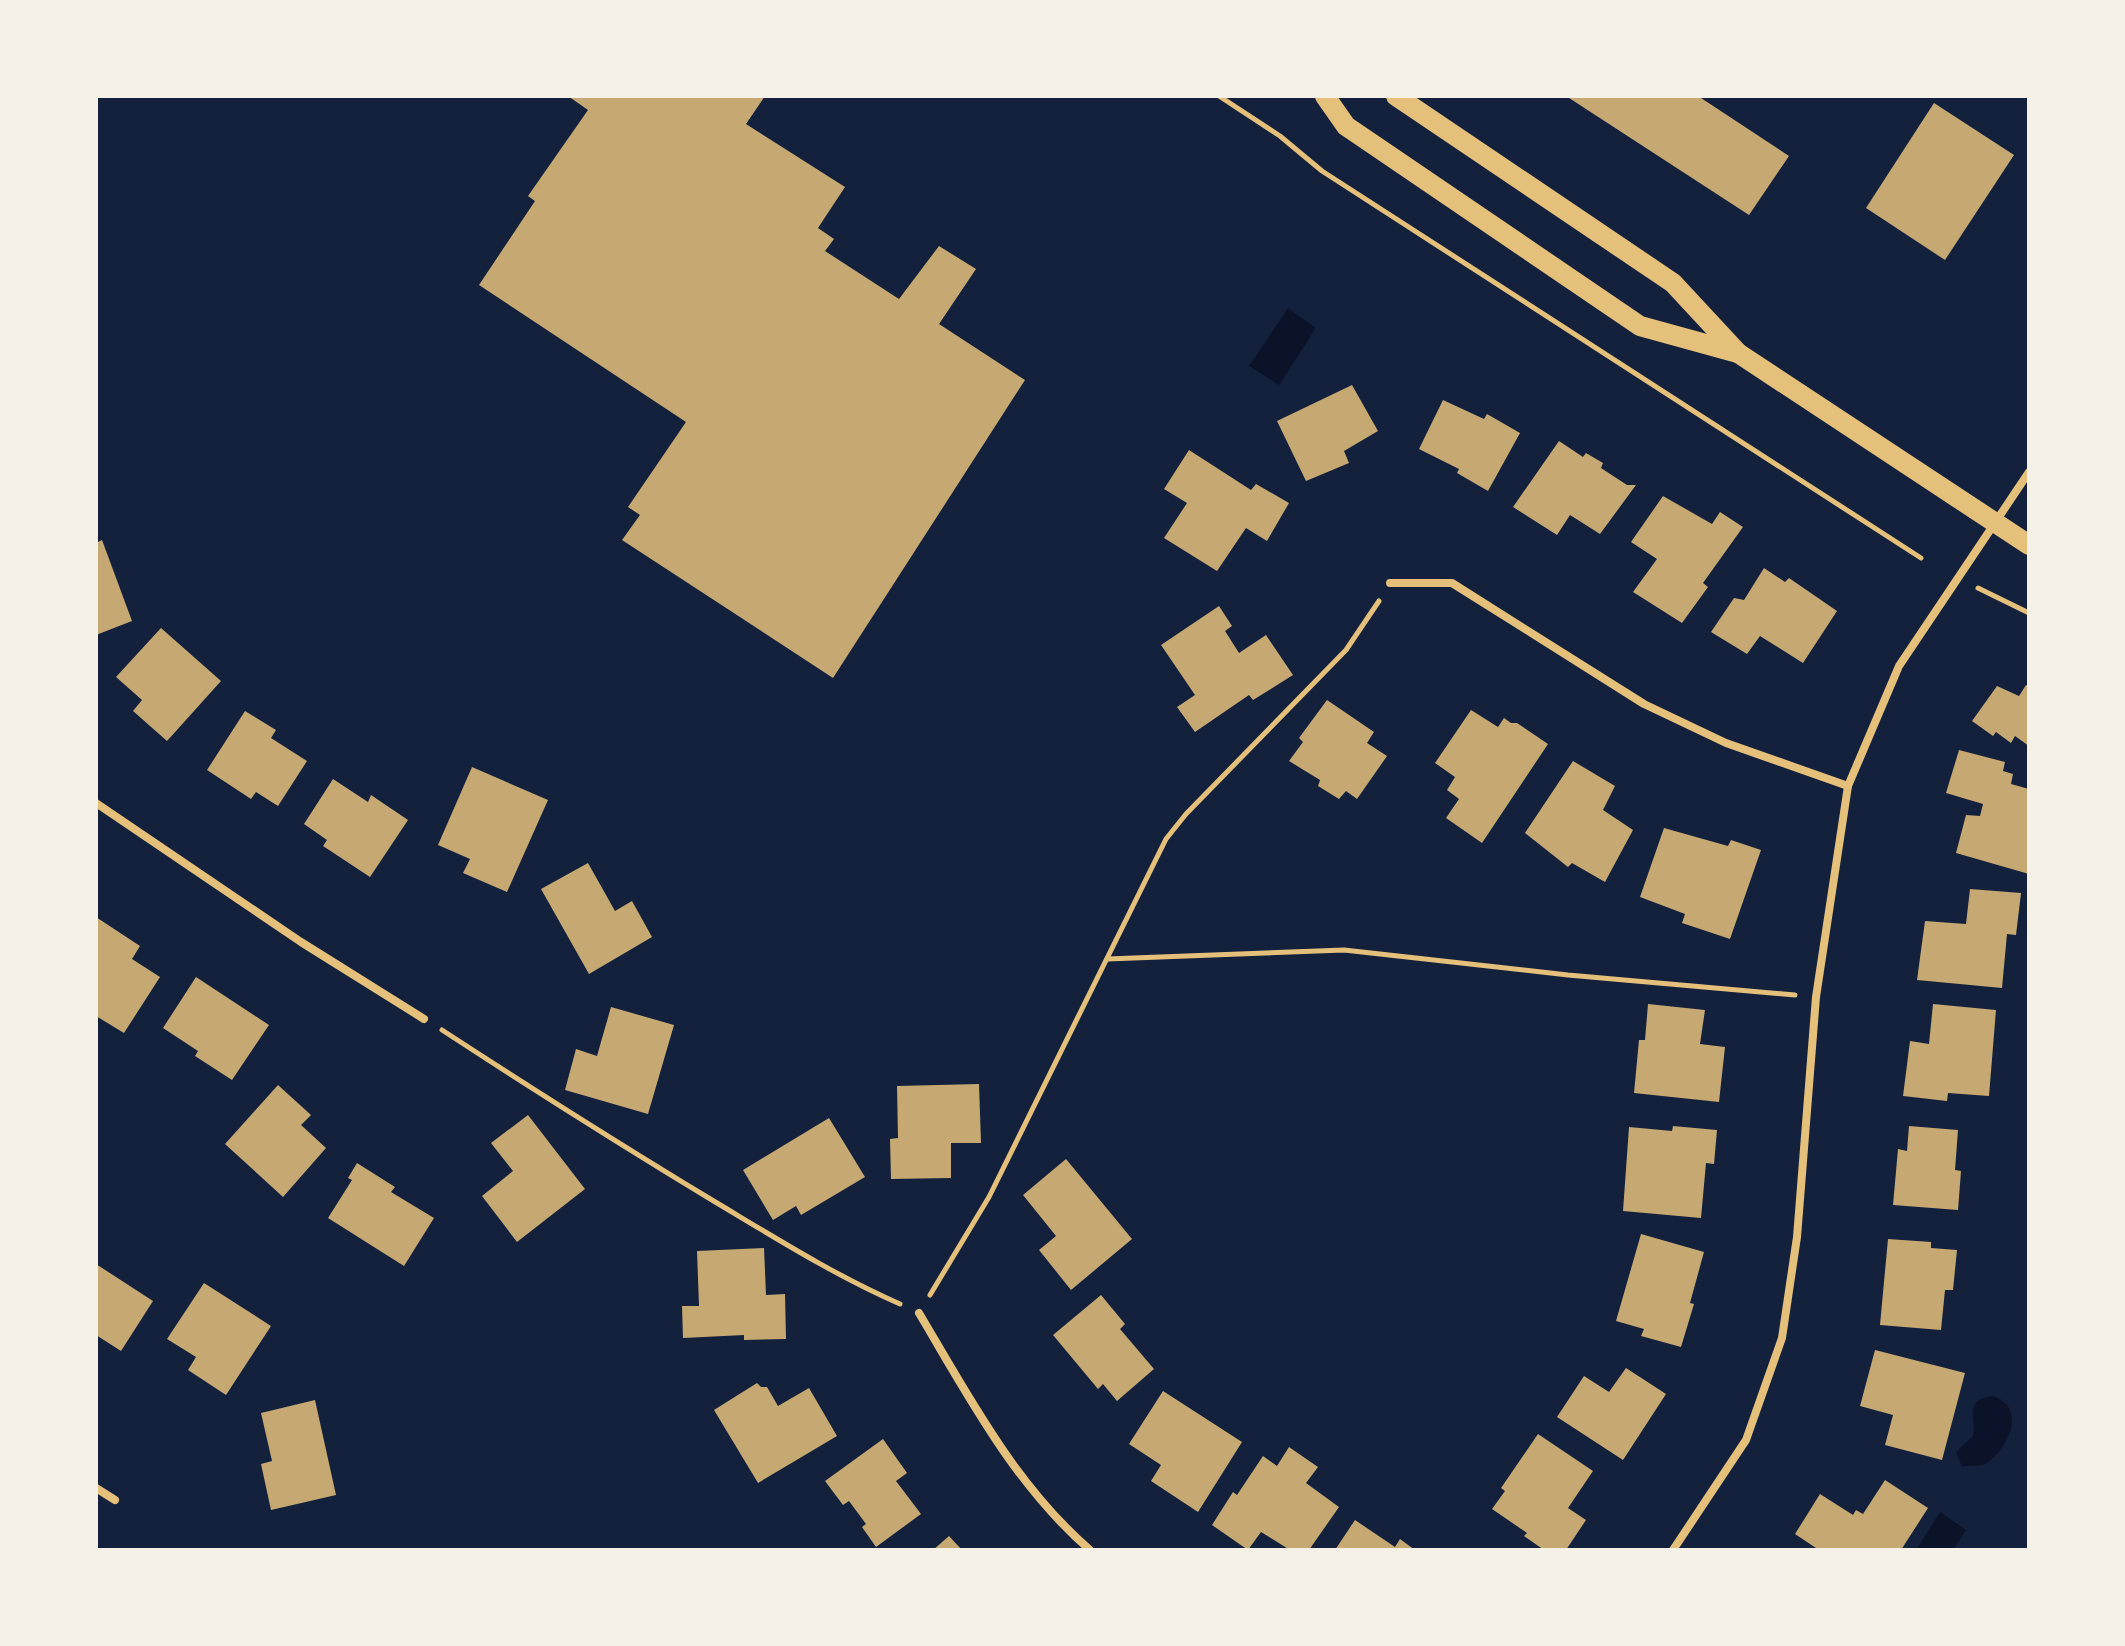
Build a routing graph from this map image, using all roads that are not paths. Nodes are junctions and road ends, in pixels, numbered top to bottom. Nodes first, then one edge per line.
1 (1325, 96) edge
2 (1396, 96) edge
3 (1738, 353) junction
4 (2029, 472) edge
5 (1995, 523) junction
6 (2029, 545) edge
7 (1390, 583) road end
8 (1848, 786) junction
9 (96, 803) edge
10 (424, 1019) road end
11 (919, 1313) road end
12 (96, 1488) edge
13 (115, 1500) dead end
14 (1090, 1550) edge
15 (1673, 1550) edge

1 - 3 main road
2 - 3 main road
3 - 5 main road
4 - 5 street
5 - 6 main road
5 - 8 street
7 - 8 street
8 - 15 street
9 - 10 street
11 - 14 street
12 - 13 street

